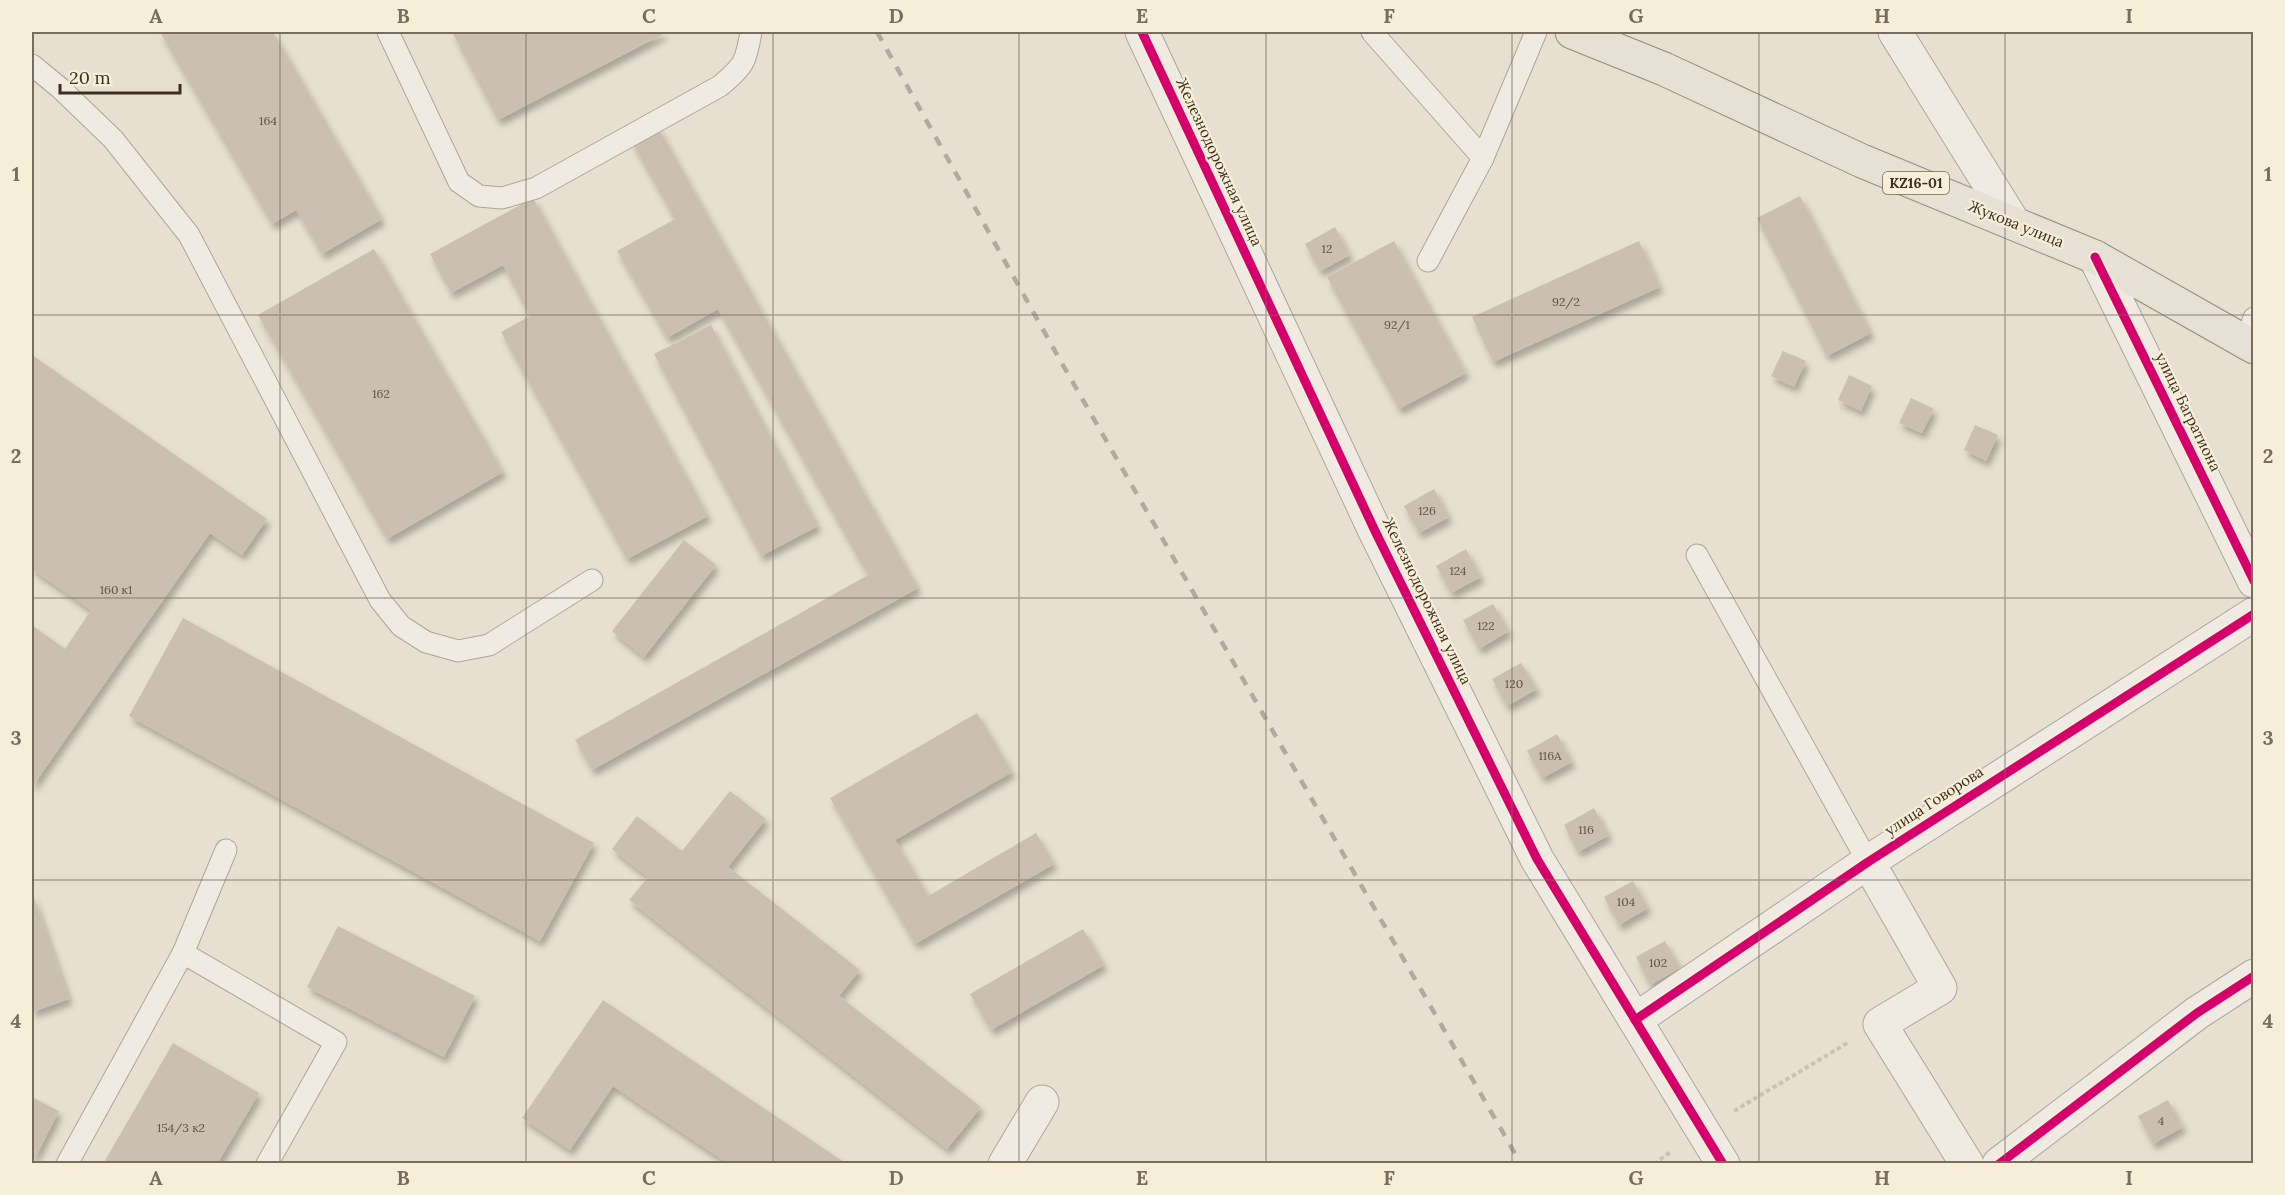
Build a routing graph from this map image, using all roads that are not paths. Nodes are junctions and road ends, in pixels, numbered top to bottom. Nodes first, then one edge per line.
1 (388, 32) edge
2 (751, 32) edge
3 (1142, 32) edge
4 (1372, 32) edge
5 (1536, 32) edge
6 (1572, 32) edge
7 (1895, 32) edge
8 (32, 65) edge
9 (1483, 158) junction
10 (2013, 222) junction
11 (2095, 257) junction
12 (1428, 261) dead end
13 (2251, 336) edge
14 (1697, 555) dead end
15 (592, 579) dead end
16 (2253, 581) edge
17 (2253, 614) edge
18 (226, 850) dead end
19 (1868, 862) junction
20 (183, 953) junction
21 (2253, 976) edge
22 (1635, 1020) junction
23 (1042, 1102) dead end
24 (67, 1164) edge
25 (267, 1164) edge
26 (1005, 1164) edge
27 (1723, 1164) edge
28 (1967, 1164) edge
29 (1999, 1164) edge

1 - 2 lane
3 - 22 street, Железнодорожная улица
4 - 9 lane
5 - 9 lane
6 - 10 main road, Жукова улица / KZ16-01
7 - 10 street
8 - 15 lane
9 - 12 lane
10 - 11 main road, Жукова улица / KZ16-01
11 - 13 main road, Жукова улица / KZ16-01
11 - 16 street, улица Багратиона
14 - 19 lane
17 - 19 street, улица Говорова
18 - 20 lane
19 - 22 street, улица Говорова
19 - 28 street
20 - 24 lane
20 - 25 lane
21 - 29 street
22 - 27 street, Железнодорожная улица
23 - 26 street

